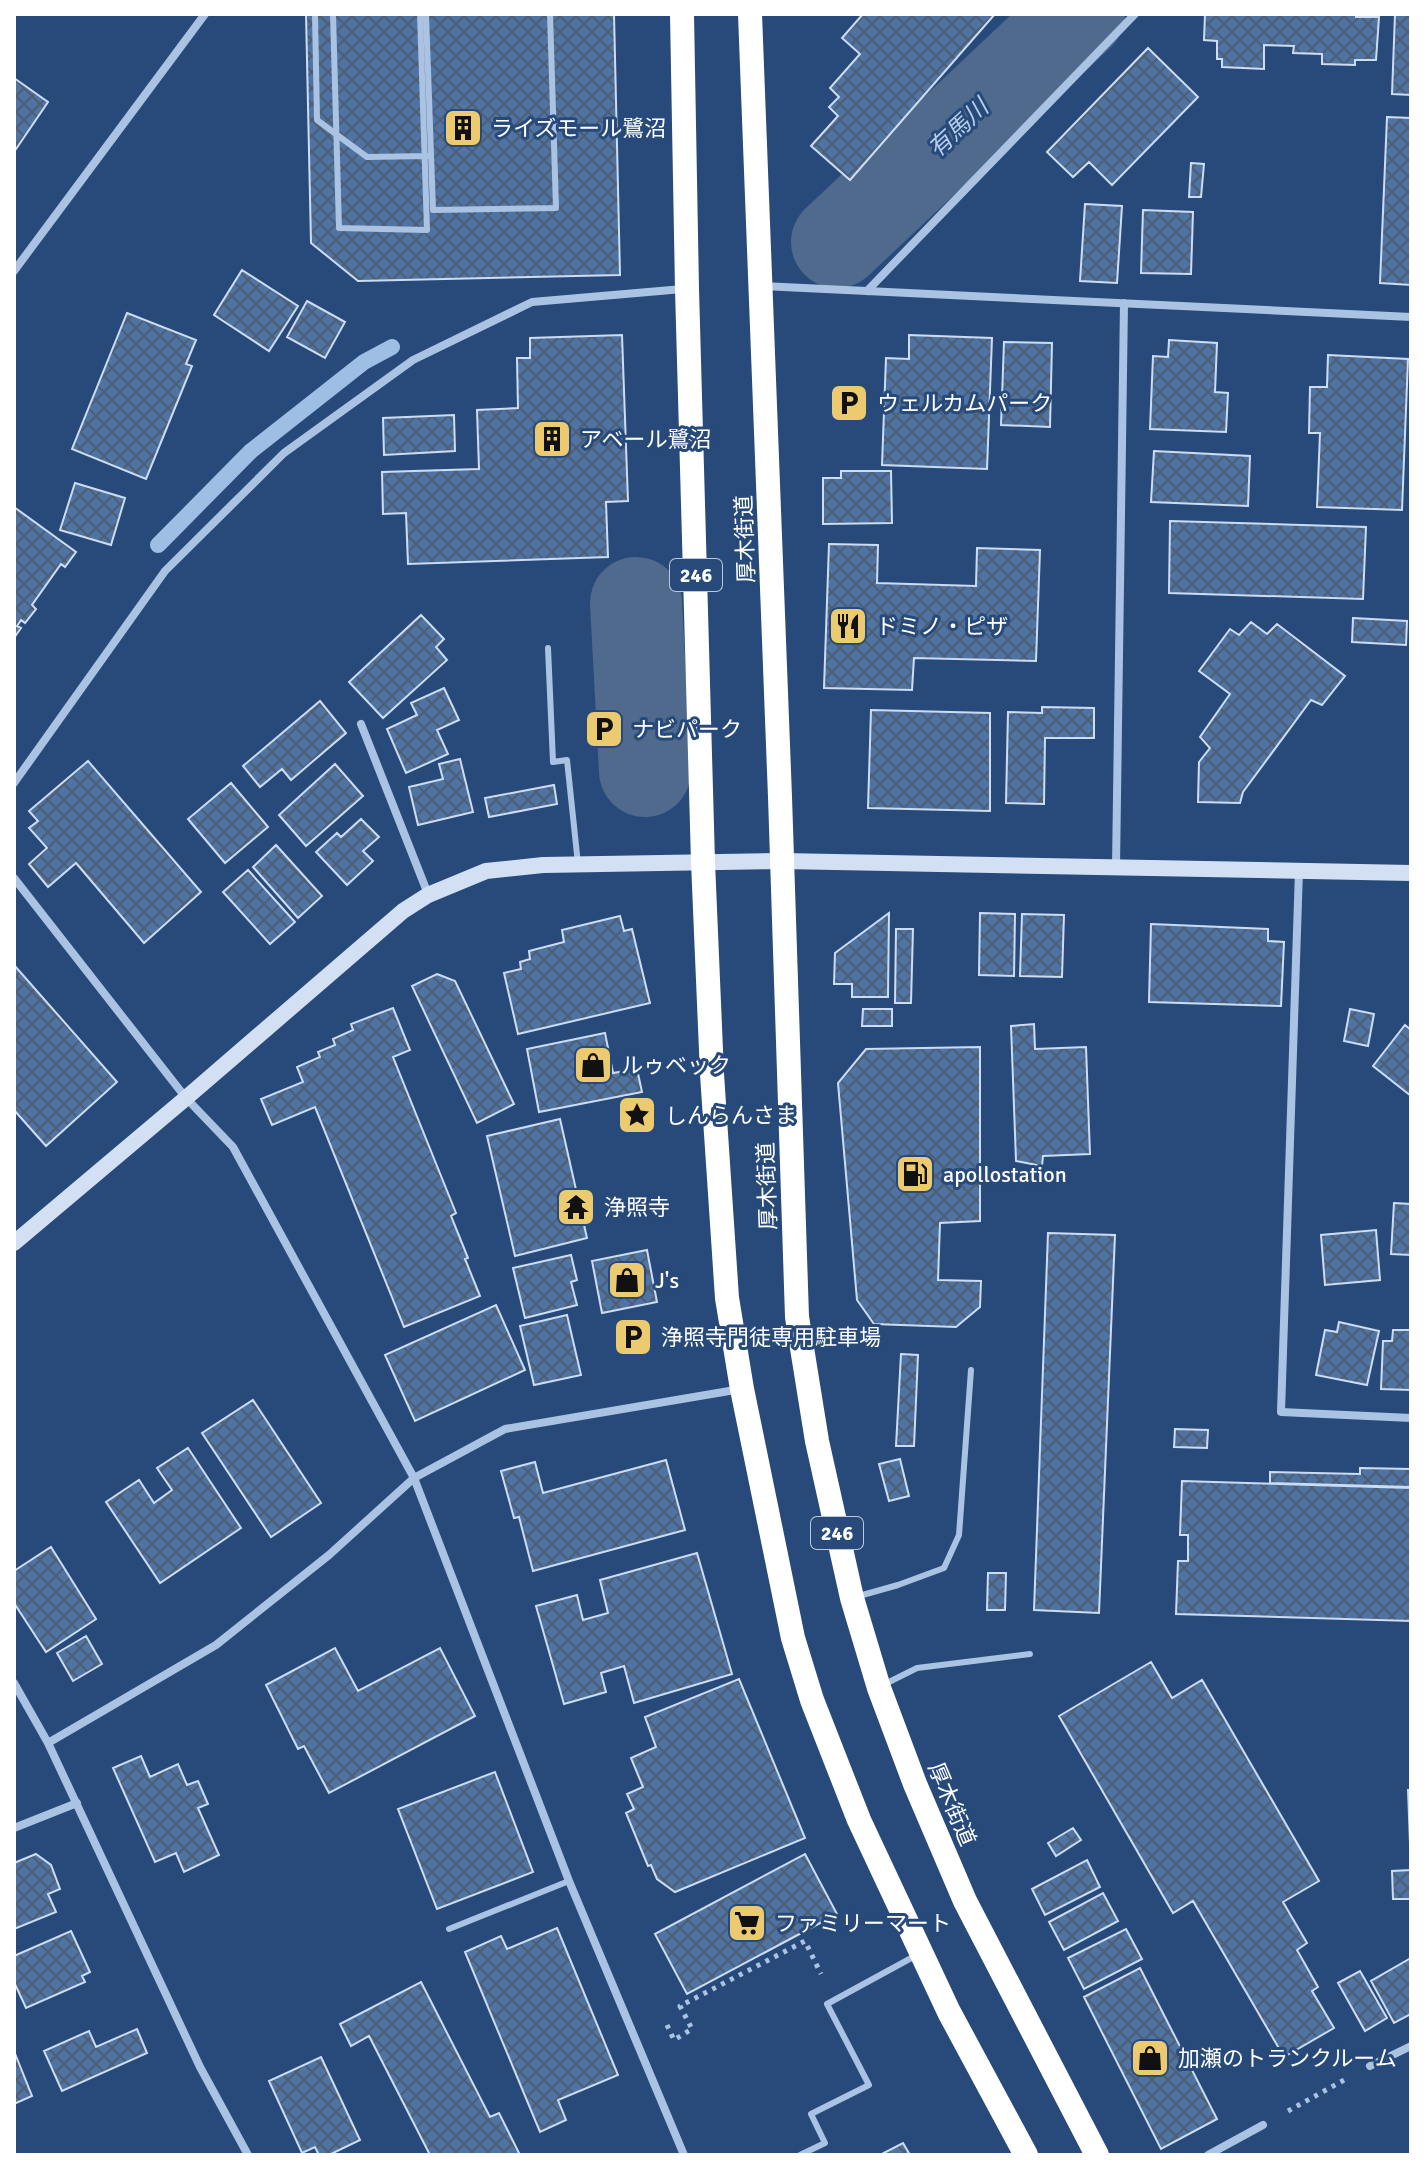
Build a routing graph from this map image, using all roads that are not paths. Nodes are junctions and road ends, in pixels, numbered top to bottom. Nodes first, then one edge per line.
1 (205, 14) edge
2 (315, 14) edge
3 (333, 14) edge
4 (423, 14) edge
5 (550, 14) edge
6 (682, 14) edge
7 (750, 14) edge
8 (1135, 14) edge
9 (431, 155) junction
10 (14, 271) edge
11 (761, 286) junction
12 (687, 289) junction
13 (867, 291) junction
14 (1124, 303) junction
15 (1411, 317) edge
16 (548, 648) dead end
17 (361, 724) dead end
18 (14, 783) edge
19 (782, 861) junction
20 (703, 862) junction
21 (578, 864) junction
22 (1116, 868) junction
23 (1299, 871) junction
24 (1411, 873) edge
25 (14, 878) edge
26 (428, 895) junction
27 (186, 1098) junction
28 (14, 1243) edge
29 (971, 1370) dead end
30 (742, 1389) junction
31 (1411, 1418) edge
32 (414, 1478) junction
33 (852, 1598) junction
34 (1030, 1654) dead end
35 (14, 1683) edge
36 (879, 1688) junction
37 (48, 1743) junction
38 (77, 1803) junction
39 (14, 1828) edge
40 (569, 1881) junction
41 (449, 1929) dead end
42 (921, 1953) junction
43 (1411, 2046) edge
44 (1370, 2066) road end
45 (1263, 2125) road end
46 (248, 2155) edge
47 (684, 2155) edge
48 (800, 2155) edge
49 (1026, 2155) edge
50 (1097, 2155) edge
51 (1208, 2155) edge

1 - 10 street
2 - 9 lane
3 - 4 lane
4 - 9 lane
5 - 9 lane
6 - 12 highway, 厚木街道 / 246
7 - 11 highway, 厚木街道 / 246
8 - 13 street
11 - 13 street
11 - 19 highway, 厚木街道 / 246
12 - 18 street
12 - 20 highway, 厚木街道 / 246
13 - 14 street
14 - 15 street
14 - 22 street
16 - 21 lane
17 - 26 street
19 - 20 street
19 - 22 street
19 - 33 highway, 厚木街道 / 246
20 - 21 street
20 - 30 highway, 厚木街道 / 246
21 - 26 street
22 - 23 street
23 - 24 street
23 - 31 street
25 - 27 street
26 - 27 street
27 - 28 street
27 - 32 street
29 - 33 lane
30 - 32 street
30 - 42 highway, 厚木街道 / 246
32 - 37 street
32 - 40 street
33 - 36 highway, 厚木街道 / 246
34 - 36 lane
35 - 37 street
36 - 50 highway, 厚木街道 / 246
37 - 38 street
38 - 39 street
38 - 46 street
40 - 41 lane
40 - 47 street
42 - 48 lane
42 - 49 highway, 厚木街道 / 246
43 - 44 street
45 - 51 street

